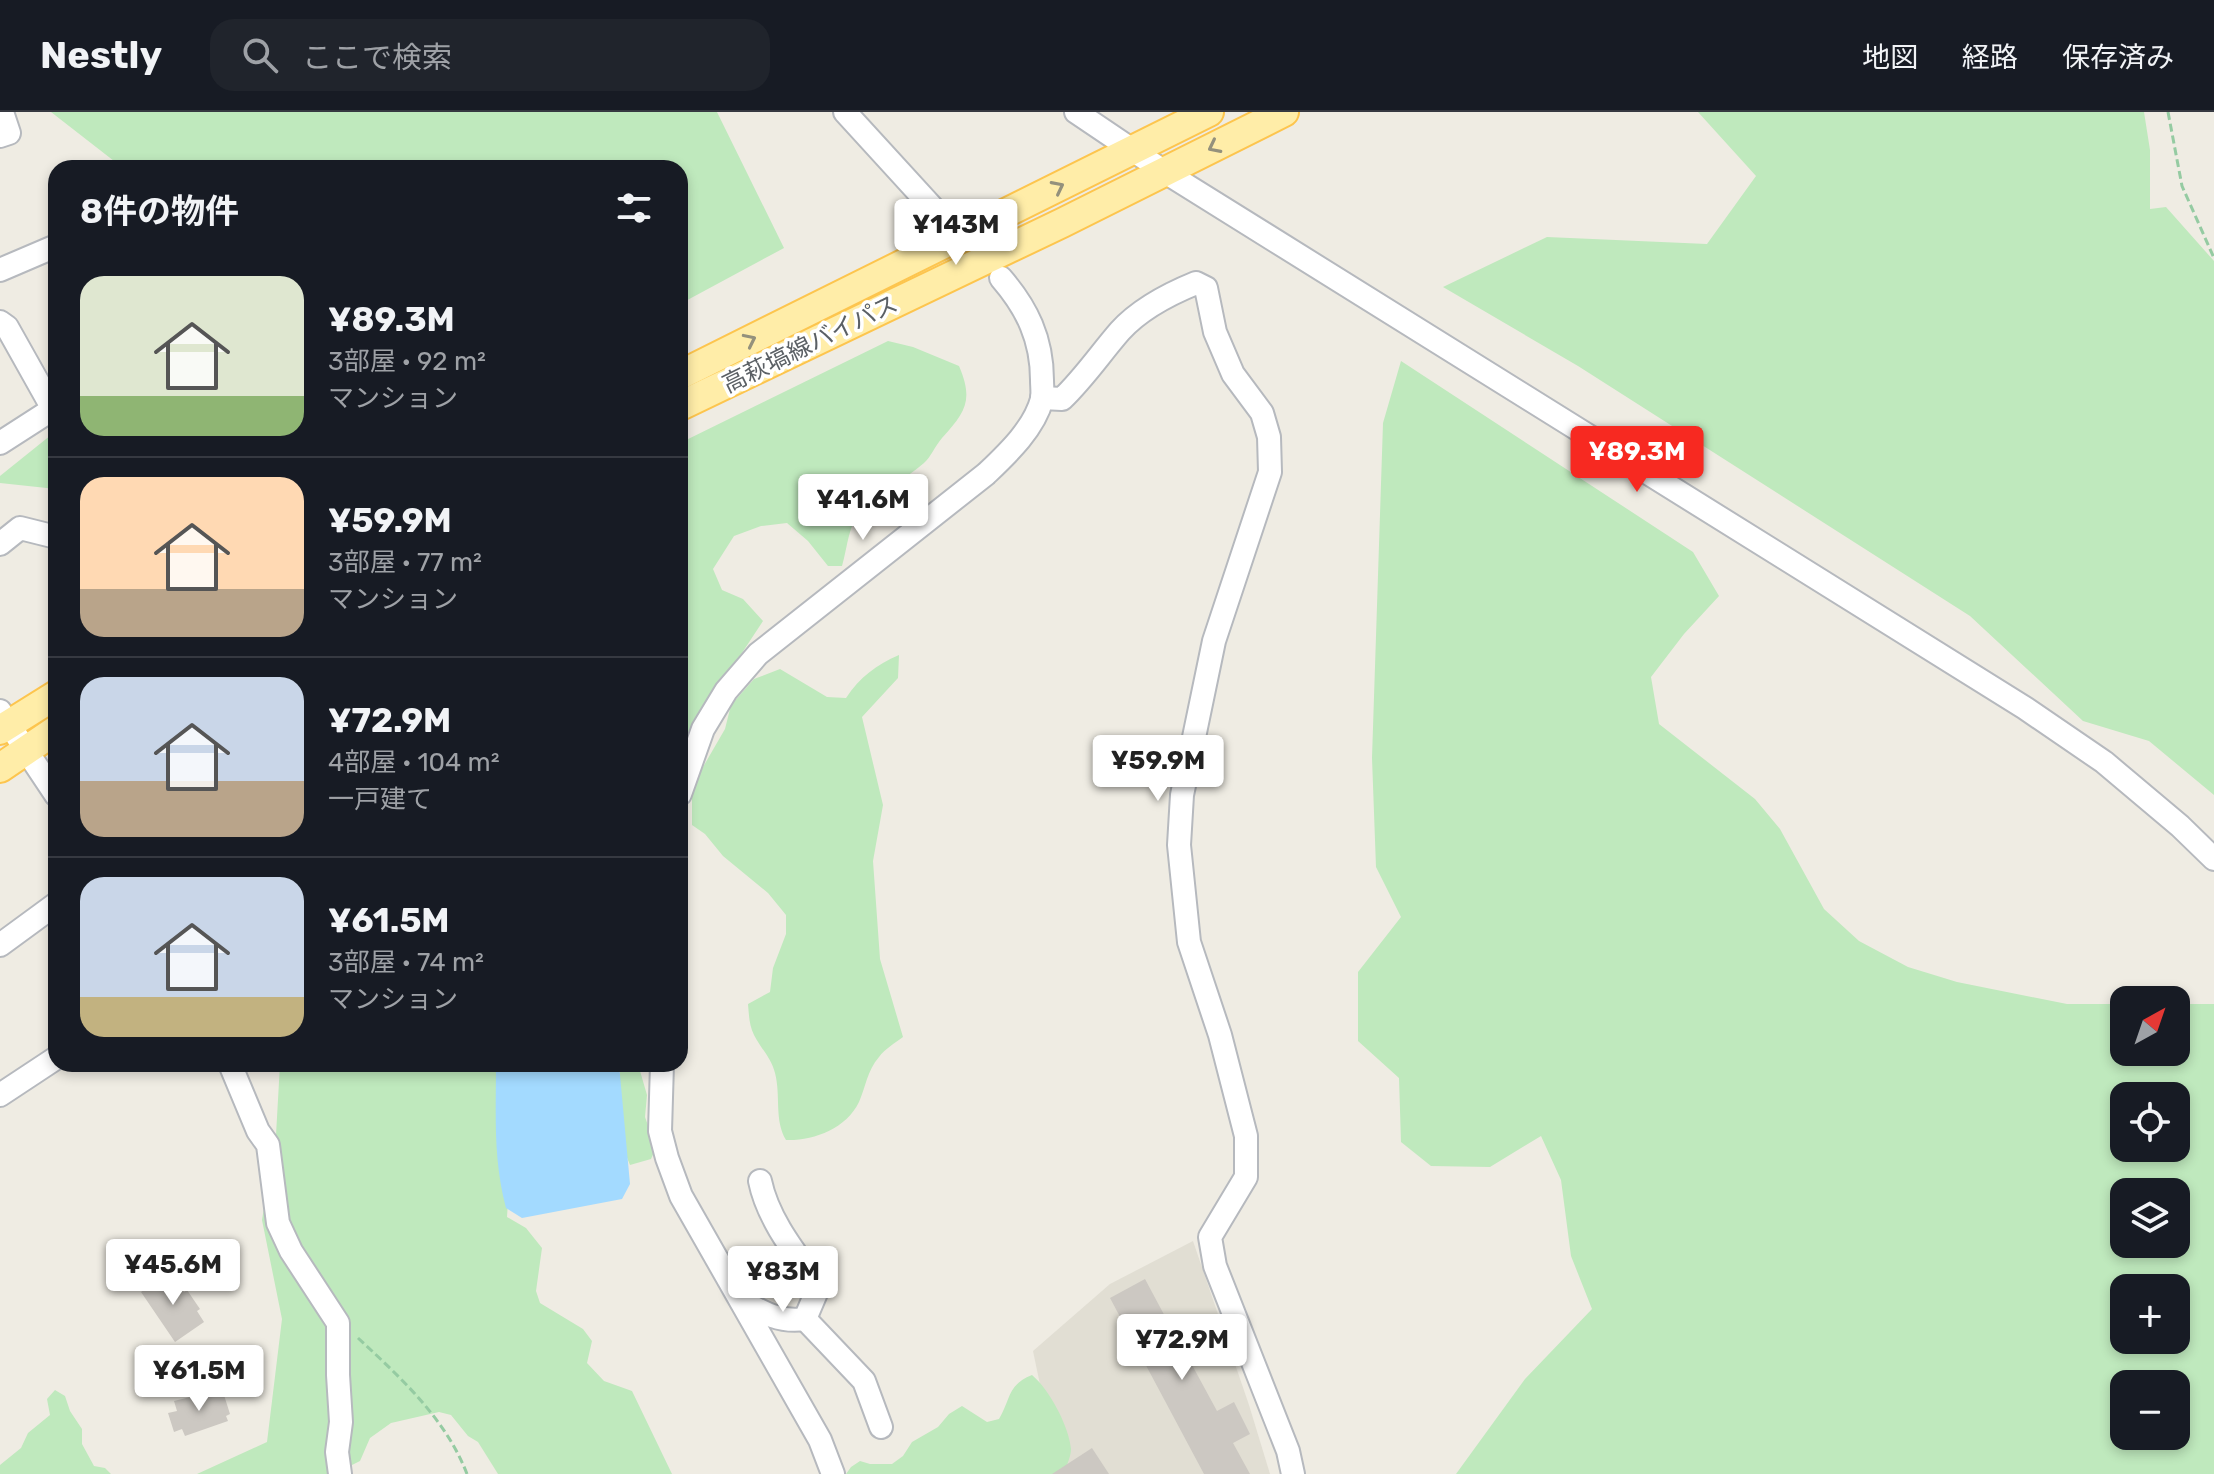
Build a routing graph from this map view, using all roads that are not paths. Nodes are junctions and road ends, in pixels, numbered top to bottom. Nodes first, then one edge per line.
1 (2, 112) edge
2 (845, 112) edge
3 (1076, 112) edge
4 (1209, 112) edge
5 (1284, 112) edge
6 (0, 136) edge
7 (1131, 151) junction
8 (1165, 172) junction
9 (941, 217) dead end
10 (48, 249) edge
11 (0, 270) edge
12 (1001, 278) dead end
13 (0, 322) edge
14 (688, 371) edge
15 (48, 396) edge
16 (1042, 398) junction
17 (688, 402) edge
18 (48, 412) edge
19 (0, 443) edge
20 (48, 535) edge
21 (0, 544) edge
22 (48, 699) edge
23 (3, 722) edge
24 (48, 735) edge
25 (26, 750) junction
26 (0, 768) edge
27 (688, 771) edge
28 (48, 783) edge
29 (2214, 859) edge
30 (48, 910) edge
31 (0, 945) edge
32 (48, 1063) edge
33 (233, 1072) edge
34 (662, 1072) edge
35 (0, 1095) edge
36 (760, 1181) dead end
37 (741, 1301) junction
38 (805, 1319) junction
39 (881, 1427) dead end
40 (340, 1474) edge
41 (833, 1474) edge
42 (1293, 1474) edge

1 - 6 street
2 - 9 street
3 - 7 street
4 - 7 main road, 高萩塙線バイパス
5 -> 8 main road, 高萩塙線バイパス
7 - 8 street
14 -> 7 main road, 高萩塙線バイパス
8 - 17 main road, 高萩塙線バイパス
8 - 29 street
10 - 11 street
12 - 16 street
13 - 15 street
16 - 27 street
16 - 42 street
18 - 19 street
20 - 21 street
22 - 23 main road
23 - 25 street
24 - 25 main road
25 - 26 main road
25 - 28 street
30 - 31 street
32 - 35 street
33 - 40 street
34 - 37 street
36 - 38 street
37 - 38 street
37 - 41 street
38 - 39 street

